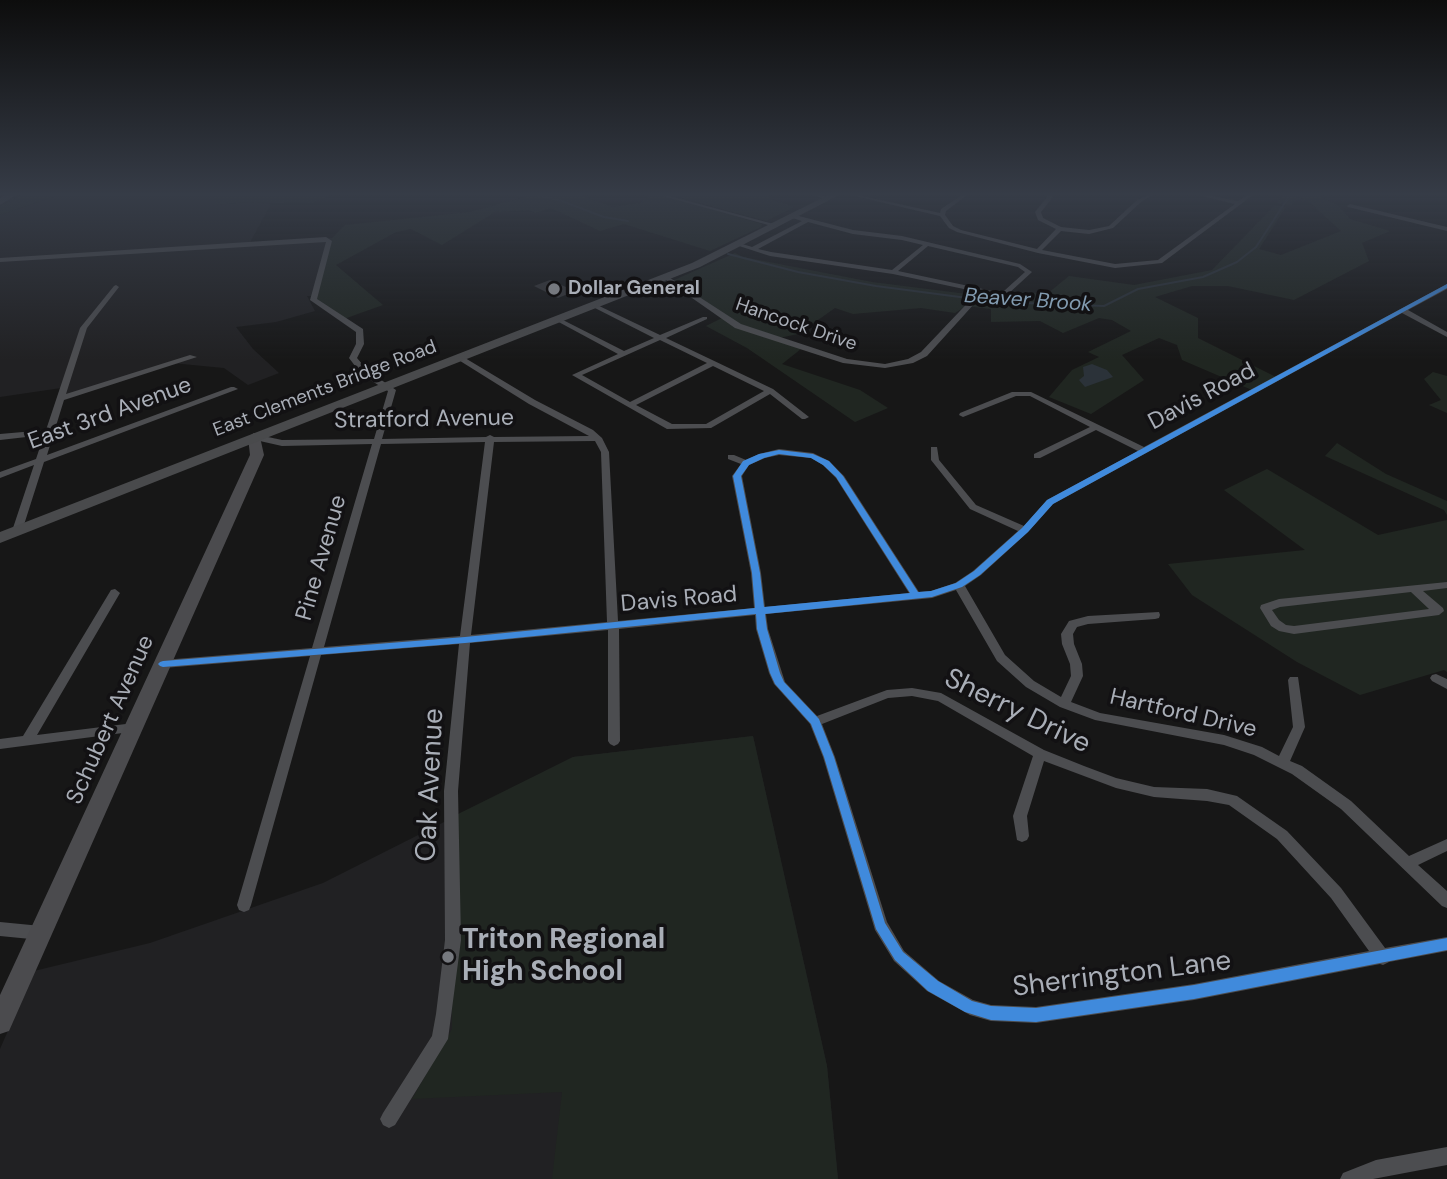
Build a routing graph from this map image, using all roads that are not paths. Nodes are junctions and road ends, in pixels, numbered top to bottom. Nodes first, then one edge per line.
1 (155, 250) edge
2 (327, 250) edge
3 (723, 250) edge
4 (756, 250) edge
5 (919, 250) edge
6 (952, 250) edge
7 (1034, 250) edge
8 (1176, 250) edge
9 (1038, 251) joint
10 (0, 260) edge
11 (893, 272) junction
12 (665, 277) junction
13 (1447, 286) edge
14 (116, 287) dead end
15 (984, 291) junction
16 (593, 305) junction
17 (1402, 310) junction
18 (705, 318) dead end
19 (557, 319) junction
20 (1447, 335) edge
21 (659, 337) junction
22 (622, 354) junction
23 (193, 357) dead end
24 (460, 357) junction
25 (714, 363) junction
26 (387, 385) junction
27 (234, 389) dead end
28 (770, 391) junction
29 (61, 399) junction
30 (630, 405) junction
31 (963, 415) dead end
32 (805, 417) dead end
33 (1096, 426) junction
34 (49, 432) junction
35 (0, 437) edge
36 (254, 438) junction
37 (490, 438) junction
38 (596, 438) junction
39 (377, 440) junction
40 (934, 449) dead end
41 (1143, 450) junction
42 (1037, 456) dead end
43 (731, 457) dead end
44 (39, 461) junction
45 (746, 463) junction
46 (0, 475) edge
47 (1024, 530) junction
48 (17, 531) junction
49 (0, 538) edge
50 (1447, 585) edge
51 (959, 586) junction
52 (1414, 589) junction
53 (115, 593) dead end
54 (916, 596) junction
55 (758, 612) junction
56 (1155, 615) dead end
57 (613, 625) junction
58 (465, 640) junction
59 (317, 652) junction
60 (163, 664) junction
61 (1294, 680) dead end
62 (1064, 704) junction
63 (815, 722) junction
64 (134, 728) junction
65 (28, 739) junction
66 (614, 740) dead end
67 (0, 744) edge
68 (1041, 754) junction
69 (1282, 763) junction
70 (1022, 836) dead end
71 (1447, 845) edge
72 (1407, 863) junction
73 (1447, 901) edge
74 (244, 905) dead end
75 (0, 929) edge
76 (41, 933) junction
77 (1447, 944) edge
78 (1383, 958) junction
79 (0, 1021) edge
80 (389, 1119) dead end
81 (1447, 1156) edge
82 (1349, 1179) edge

1 - 10 street
2 - 26 street
3 - 12 main road, East Clements Bridge Road
4 - 11 street
5 - 11 street
6 - 15 street
7 - 9 street
8 - 9 street
11 - 15 street
12 - 15 street, Hancock Drive
12 - 16 main road, East Clements Bridge Road
13 - 17 street, Davis Road
14 - 29 street
16 - 19 main road, East Clements Bridge Road
16 - 21 street
17 - 20 street
17 - 41 street, Davis Road
18 - 21 street
19 - 22 street
19 - 24 main road, East Clements Bridge Road
21 - 22 street
21 - 25 street
22 - 30 street
23 - 29 street
24 - 26 main road, East Clements Bridge Road
24 - 38 street
25 - 28 street
25 - 30 street
26 - 36 main road, East Clements Bridge Road
26 - 39 street, Pine Avenue
27 - 44 street, East 3rd Avenue
28 - 30 street
28 - 32 street
29 - 34 street
31 - 33 street
33 - 41 street
33 - 42 street
34 - 35 street
34 - 44 street
36 - 39 street, Stratford Avenue
36 - 48 main road, East Clements Bridge Road
36 - 60 street, Schubert Avenue
37 - 38 street, Stratford Avenue
37 - 39 street, Stratford Avenue
37 - 58 street, Oak Avenue
38 - 57 street
39 - 59 street, Pine Avenue
40 - 47 street
41 - 47 street, Davis Road
43 - 45 street
44 - 46 street, East 3rd Avenue
44 - 48 street
45 - 54 street
45 - 55 street, Sherrington Lane
47 - 51 street, Davis Road
48 - 49 main road, East Clements Bridge Road
50 - 52 street
51 - 54 street, Davis Road
51 - 62 street, Hartford Drive
52 - 52 street
53 - 65 street
54 - 55 street, Davis Road
55 - 57 street, Davis Road
55 - 63 street, Sherrington Lane
56 - 62 street
57 - 58 street, Davis Road
57 - 66 street
58 - 59 street, Davis Road
58 - 80 street, Oak Avenue
59 - 60 street, Davis Road
59 - 74 street, Pine Avenue
60 - 64 street, Schubert Avenue
61 - 69 street
62 - 69 street, Hartford Drive
63 - 68 street, Sherry Drive
63 - 78 street, Sherrington Lane
64 - 65 street
64 - 76 street, Schubert Avenue
65 - 67 street
68 - 70 street
68 - 78 street, Sherry Drive
69 - 72 street, Hartford Drive
71 - 72 street
72 - 73 street, Hartford Drive
75 - 76 street
76 - 79 street, Schubert Avenue
77 - 78 street, Sherrington Lane
81 - 82 street

